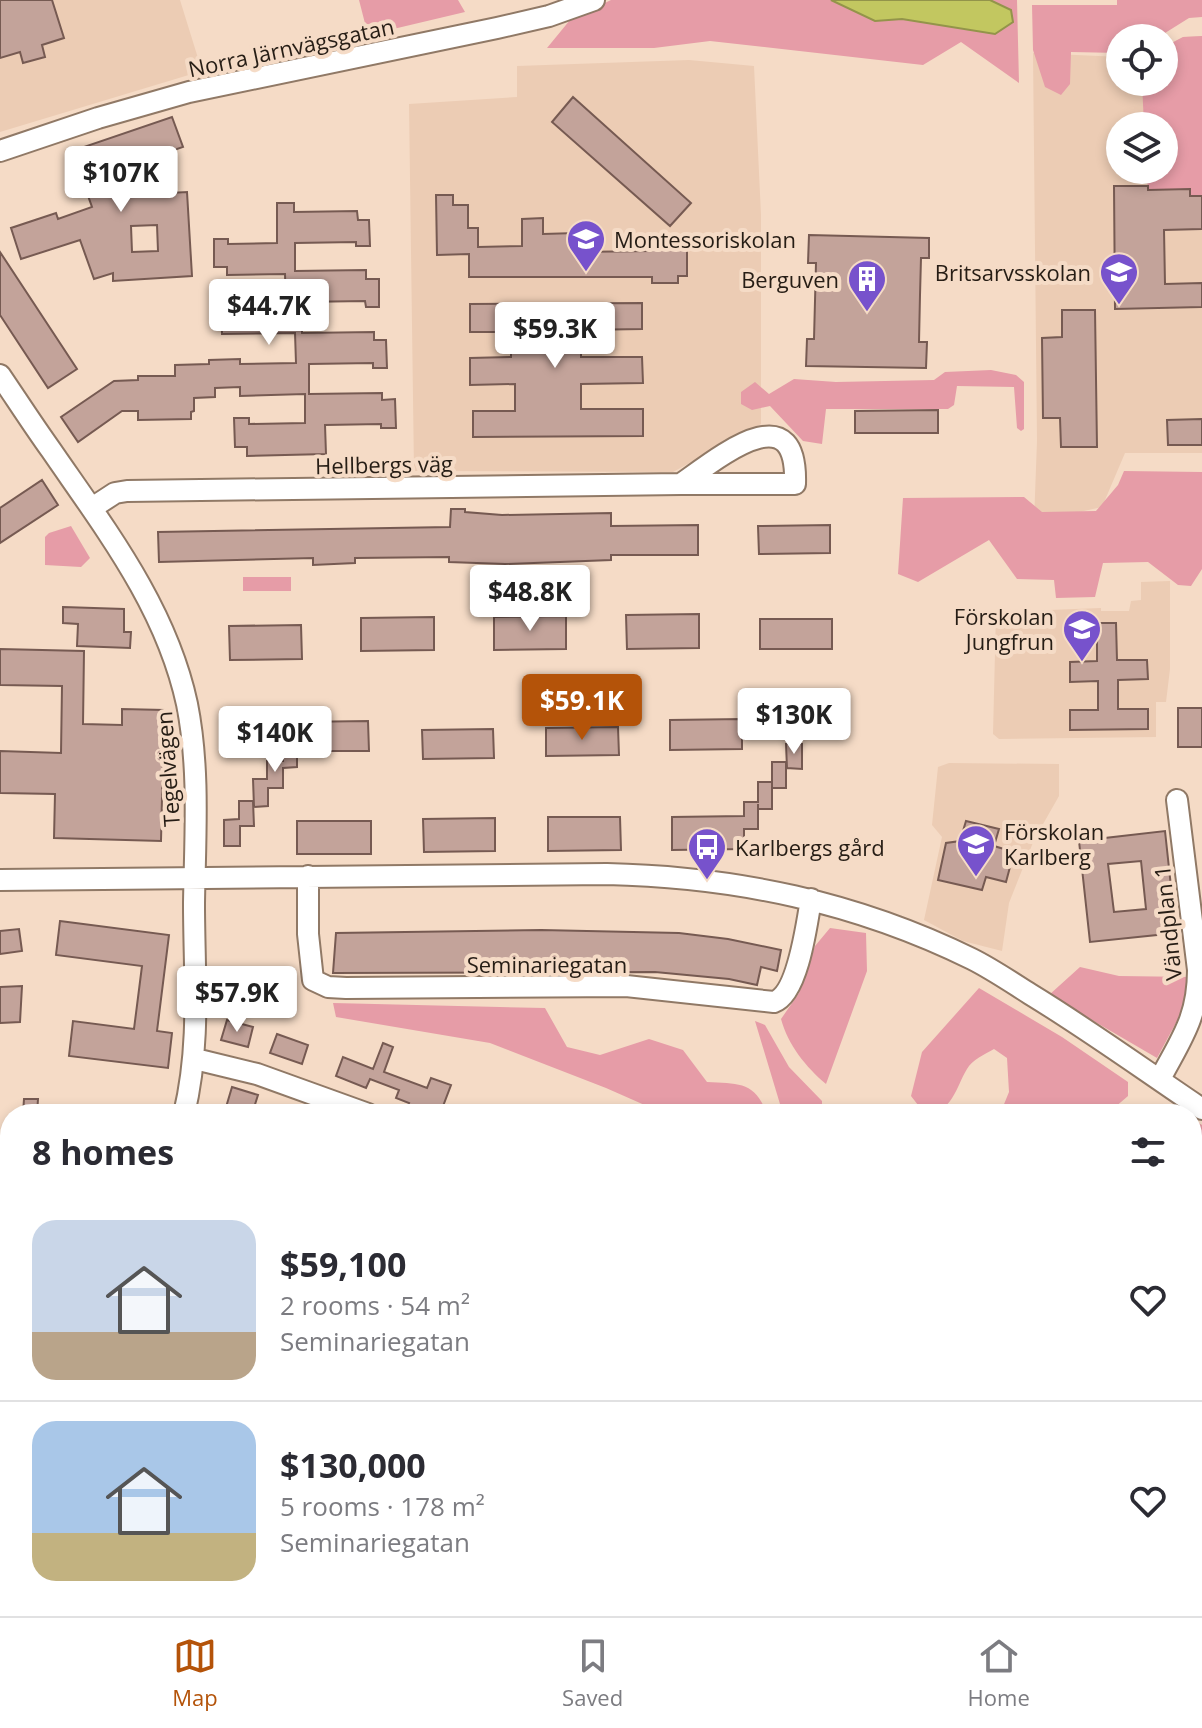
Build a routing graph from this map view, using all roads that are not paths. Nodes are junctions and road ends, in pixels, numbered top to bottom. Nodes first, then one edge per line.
1 (594, 0) edge
2 (0, 151) edge
3 (0, 375) edge
4 (681, 484) junction
5 (92, 508) junction
6 (1177, 800) dead end
7 (308, 876) junction
8 (195, 878) junction
9 (0, 880) edge
10 (811, 899) junction
11 (195, 1059) junction
12 (1160, 1079) junction
13 (186, 1104) edge
14 (340, 1104) edge
15 (1188, 1104) edge

1 - 2 street, Norra Järnvägsgatan
3 - 5 street, Tegelvägen
4 - 4 street, Hellbergs väg
4 - 5 street, Hellbergs väg
5 - 8 street, Tegelvägen
6 - 12 street, Vändplan 1
7 - 8 street
7 - 10 street
7 - 10 street, Seminariegatan
8 - 9 street
8 - 11 street, Tegelvägen
10 - 12 street
11 - 13 street, Tegelvägen
11 - 14 street
12 - 15 street

